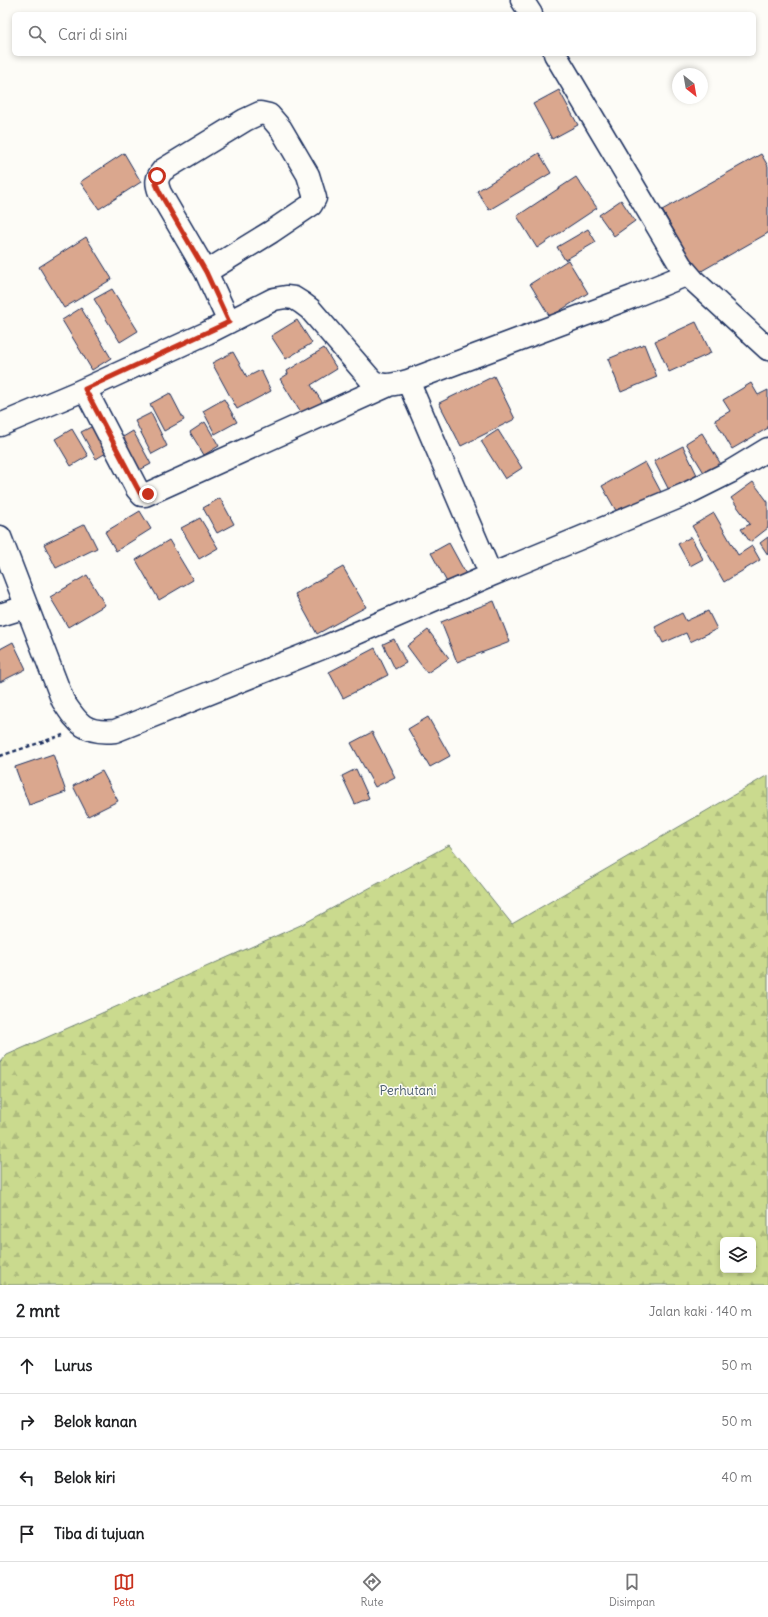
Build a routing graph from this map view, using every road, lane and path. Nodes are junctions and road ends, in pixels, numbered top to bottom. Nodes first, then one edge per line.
1 (522, 0) edge
2 (530, 12) edge
3 (556, 56) edge
4 (206, 272) junction
5 (688, 274) junction
6 (229, 322) junction
7 (768, 349) edge
8 (399, 383) junction
9 (85, 389) junction
10 (0, 425) edge
11 (768, 449) edge
12 (0, 537) edge
13 (491, 575) junction
14 (26, 607) junction
15 (0, 615) edge
16 (84, 728) junction
17 (0, 756) edge

1 - 2 street
3 - 5 street
4 - 4 street
4 - 6 street
5 - 7 street
5 - 8 street
6 - 8 street
6 - 9 street
8 - 9 street
8 - 13 street
9 - 10 street
11 - 13 street
12 - 14 street
13 - 16 street
14 - 15 street
14 - 16 street
16 - 17 path

